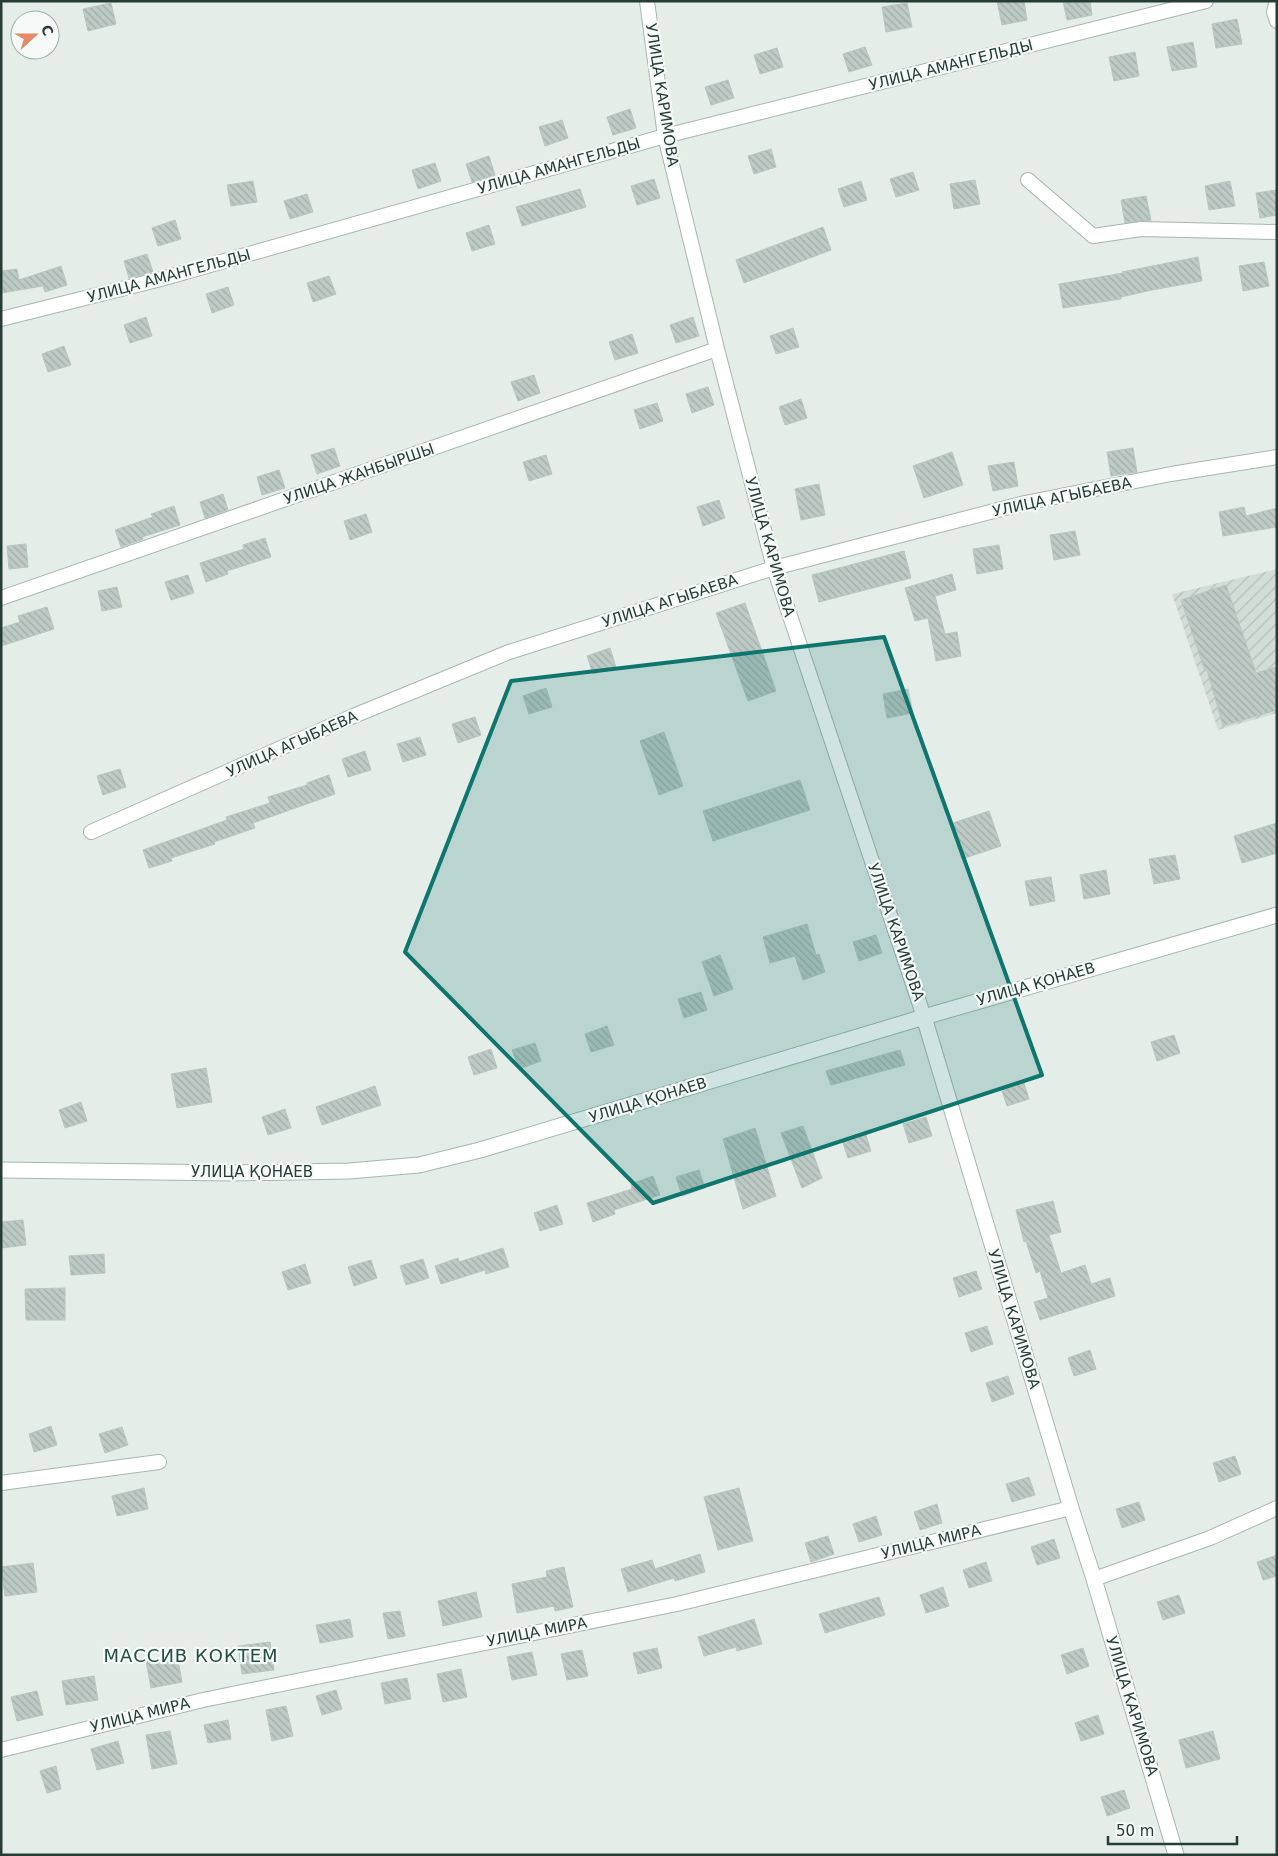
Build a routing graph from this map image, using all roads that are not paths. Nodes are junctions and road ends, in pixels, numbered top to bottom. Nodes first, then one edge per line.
1 (647, 1) edge
2 (1206, 1) edge
3 (1276, 1) edge
4 (1277, 21) edge
5 (665, 136) junction
6 (1028, 180) dead end
7 (1277, 232) edge
8 (1, 320) edge
9 (716, 349) junction
10 (1277, 457) edge
11 (774, 568) junction
12 (1, 598) edge
13 (91, 832) dead end
14 (1277, 915) edge
15 (924, 1016) junction
16 (1, 1170) edge
17 (159, 1462) dead end
18 (1, 1483) edge
19 (1071, 1508) junction
20 (1277, 1508) edge
21 (1094, 1579) junction
22 (1, 1750) edge
23 (1176, 1855) edge

1 - 5 street, УЛИЦА КАРИМОВА
2 - 5 street, УЛИЦА АМАНГЕЛЬДЫ
3 - 4 street
5 - 8 street, УЛИЦА АМАНГЕЛЬДЫ
5 - 9 street, УЛИЦА КАРИМОВА
6 - 7 street
9 - 11 street, УЛИЦА КАРИМОВА
9 - 12 street, УЛИЦА ЖАНБЫРШЫ
10 - 11 street, УЛИЦА АГЫБАЕВА
11 - 13 street, УЛИЦА АГЫБАЕВА
11 - 15 street, УЛИЦА КАРИМОВА
14 - 15 main road, УЛИЦА ҚОНАЕВ
15 - 16 main road, УЛИЦА ҚОНАЕВ
15 - 19 main road, УЛИЦА КАРИМОВА
17 - 18 street
19 - 21 main road, УЛИЦА КАРИМОВА
19 - 22 street, УЛИЦА МИРА
20 - 21 street
21 - 23 main road, УЛИЦА КАРИМОВА

